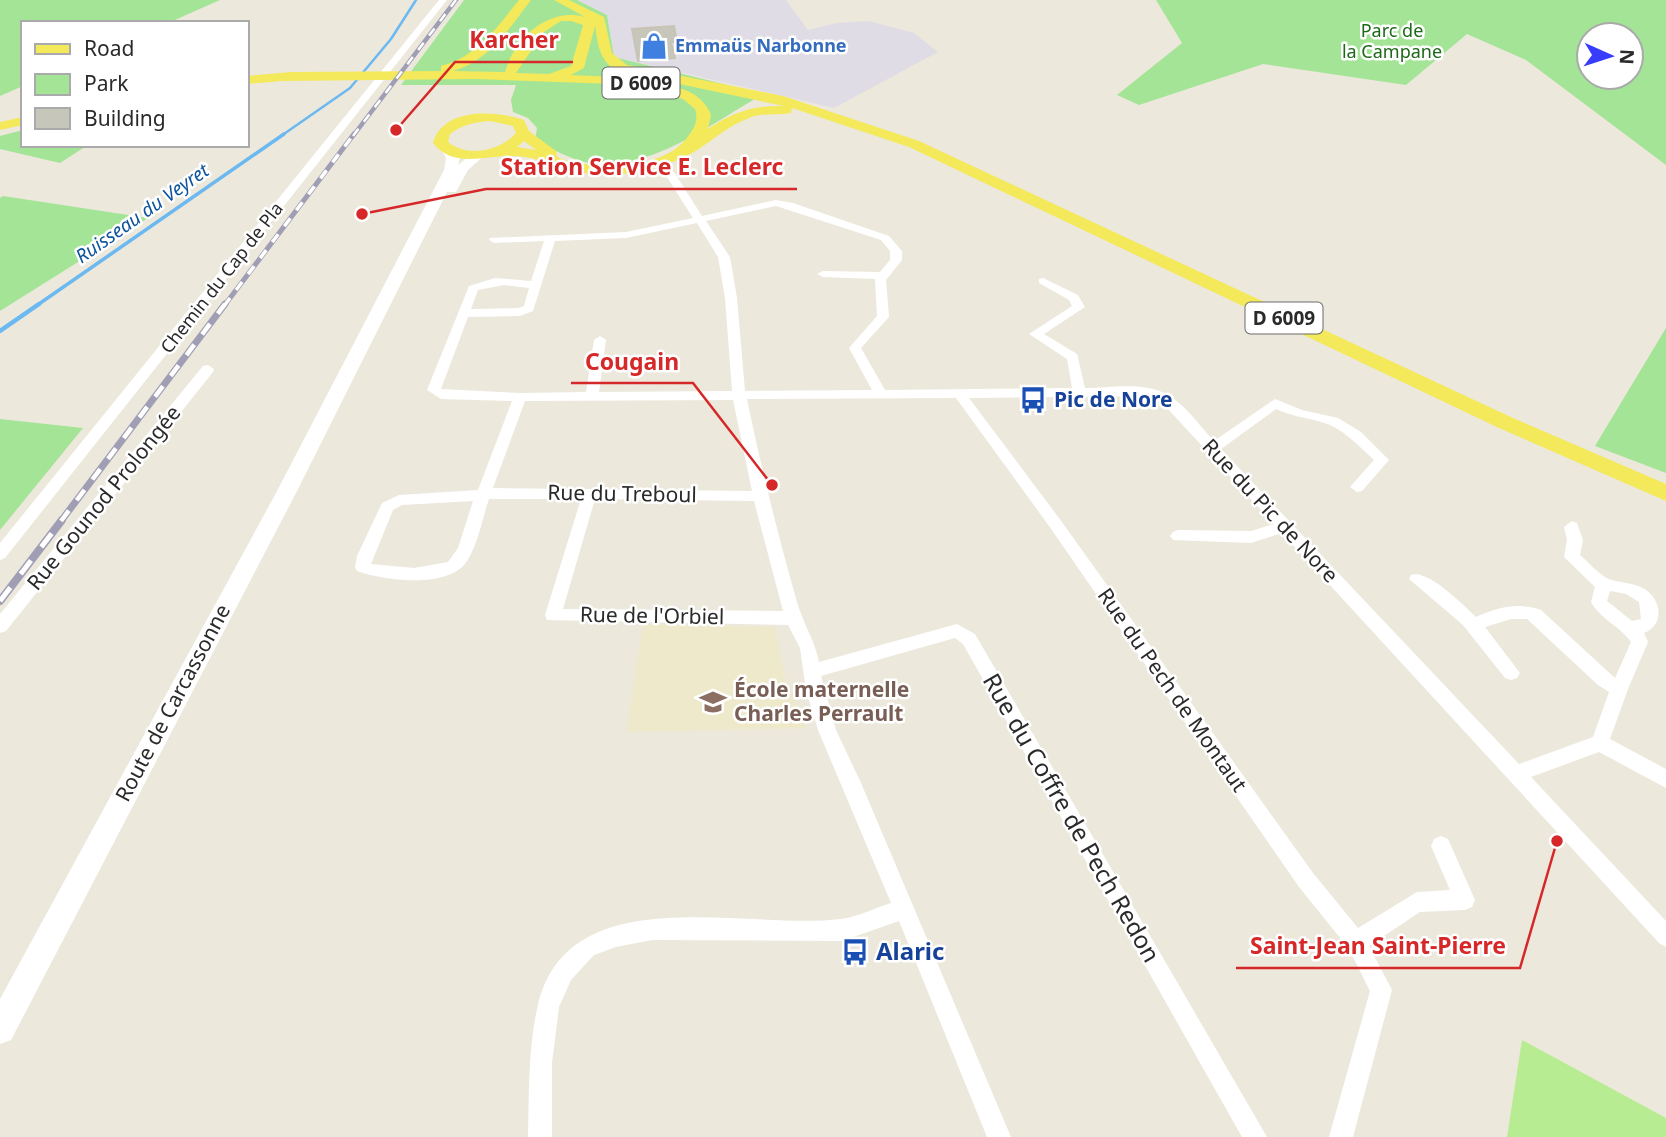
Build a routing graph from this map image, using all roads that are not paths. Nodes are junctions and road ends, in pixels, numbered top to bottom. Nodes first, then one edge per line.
1 (443, 0) edge
2 (560, 0) edge
3 (534, 8) edge
4 (511, 71) junction
5 (427, 73) junction
6 (325, 75) junction
7 (554, 78) junction
8 (248, 82) edge
9 (248, 82) edge
10 (498, 101) junction
11 (807, 109) junction
12 (468, 120) junction
13 (21, 123) edge
14 (0, 128) edge
15 (523, 133) junction
16 (448, 150) junction
17 (487, 153) junction
18 (677, 156) junction
19 (591, 169) junction
20 (971, 169) junction
21 (670, 174) dead end
22 (699, 219) junction
23 (551, 237) junction
24 (494, 240) dead end
25 (823, 274) dead end
26 (884, 276) junction
27 (1043, 281) dead end
28 (536, 287) junction
29 (464, 313) junction
30 (600, 340) dead end
31 (208, 369) dead end
32 (346, 377) junction
33 (880, 393) junction
34 (959, 393) junction
35 (1079, 393) junction
36 (739, 394) junction
37 (592, 395) junction
38 (520, 397) junction
39 (1212, 449) junction
40 (1598, 462) junction
41 (1666, 484) edge
42 (1357, 487) dead end
43 (590, 493) junction
44 (1666, 493) edge
45 (483, 495) junction
46 (760, 496) junction
47 (1284, 527) junction
48 (1572, 527) dead end
49 (1178, 536) dead end
50 (0, 554) edge
51 (1417, 579) dead end
52 (1604, 585) junction
53 (1658, 605) edge
54 (793, 618) junction
55 (0, 626) edge
56 (1471, 626) junction
57 (1633, 627) junction
58 (814, 671) junction
59 (1511, 673) dead end
60 (1619, 689) junction
61 (1600, 743) junction
62 (1516, 774) junction
63 (1666, 779) edge
64 (1441, 846) dead end
65 (904, 909) junction
66 (1666, 936) edge
67 (1356, 942) junction
68 (0, 1029) edge
69 (540, 1137) edge
70 (999, 1137) edge
71 (1255, 1137) edge
72 (1341, 1137) edge

1 - 50 street, Chemin du Cap de Pla
2 - 11 main road
3 - 4 main road
3 - 5 main road
3 - 10 main road
4 - 7 main road
4 - 10 main road
5 - 6 main road, D 6009
5 - 7 main road, D 6009
6 - 8 main road, D 6009
6 - 9 main road, D 6009
7 - 11 main road, D 6009
7 - 18 main road
10 - 12 main road
10 - 12 main road
10 - 15 main road
11 - 20 main road, D 6009
12 - 16 main road
13 - 14 main road
15 - 17 main road
15 - 19 main road
16 - 17 main road
16 - 32 main road, Route de Carcassonne
17 - 19 main road
17 - 32 main road, Route de Carcassonne
18 - 19 main road
18 - 20 main road
20 - 40 main road, D 6009
21 - 22 street
22 - 23 street
22 - 26 street
22 - 36 street
23 - 24 street
23 - 28 street
25 - 26 street
26 - 33 street
27 - 35 street
28 - 29 street
28 - 29 street
29 - 38 street, Rue du Pic de Nore
30 - 37 street
31 - 55 street, Rue Gounod Prolongée
32 - 68 main road, Route de Carcassonne
33 - 34 street, Rue du Pic de Nore
33 - 36 street, Rue du Pic de Nore
34 - 35 street, Rue du Pic de Nore
34 - 67 street, Rue du Pech de Montaut
35 - 39 street, Rue du Pic de Nore
36 - 37 street, Rue du Pic de Nore
36 - 46 street
37 - 38 street, Rue du Pic de Nore
38 - 45 street
39 - 42 street
39 - 47 street, Rue du Pic de Nore
40 - 41 main road, D 6009
40 - 44 main road, D 6009
43 - 45 street, Rue du Treboul
43 - 46 street, Rue du Treboul
43 - 54 street, Rue de l'Orbiel
45 - 45 street, Rue du Treboul
46 - 54 street
47 - 49 street
47 - 62 street, Rue du Pic de Nore
48 - 52 street
51 - 56 street
52 - 53 street
52 - 57 street
53 - 57 street
54 - 58 street
56 - 59 street
56 - 60 street
57 - 60 street
58 - 65 street
58 - 71 street, Rue du Coffre de Pech Redon
60 - 61 street
61 - 62 street
61 - 63 street
62 - 66 street, Rue du Pic de Nore
64 - 67 street
65 - 69 street
65 - 70 street
67 - 72 street, Rue du Pech de Montaut

